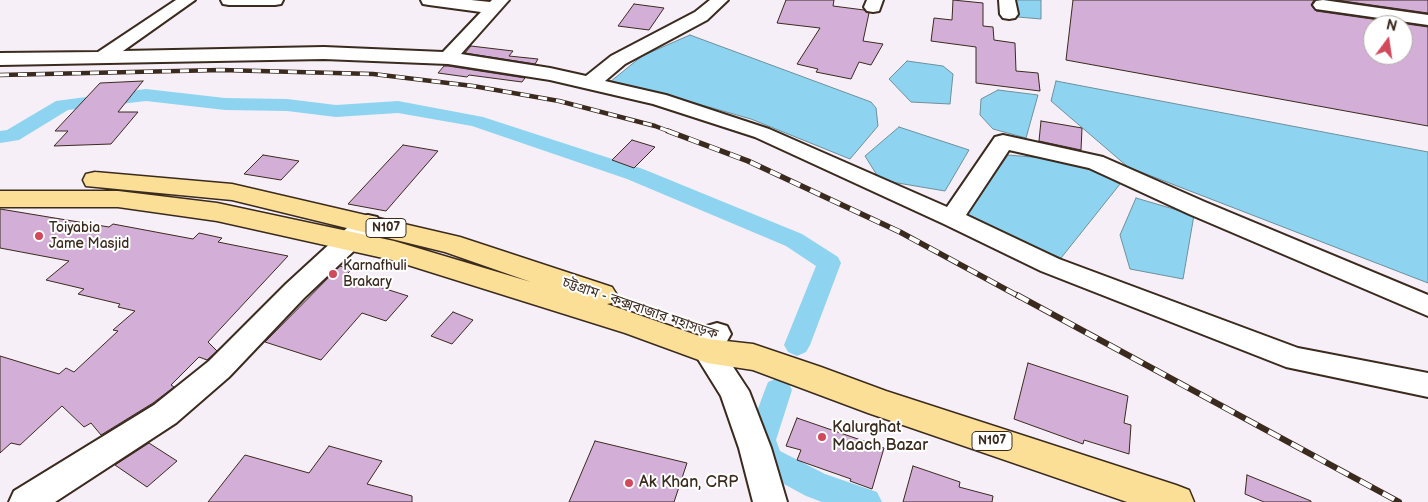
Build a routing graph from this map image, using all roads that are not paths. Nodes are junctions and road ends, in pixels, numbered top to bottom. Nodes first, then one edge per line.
1 (186, 0) edge
2 (228, 0) edge
3 (275, 0) edge
4 (429, 0) edge
5 (720, 0) edge
6 (497, 4) edge
7 (1322, 5) dead end
8 (1428, 20) edge
9 (102, 57) junction
10 (448, 58) junction
11 (0, 59) edge
12 (590, 83) junction
13 (0, 182) edge
14 (0, 199) edge
15 (952, 218) junction
16 (358, 232) junction
17 (1428, 306) edge
18 (712, 342) junction
19 (1428, 385) edge
20 (26, 502) edge
21 (770, 502) edge
22 (1176, 502) edge

1 - 9 street
2 - 3 street
4 - 6 street
5 - 12 street
6 - 10 street
7 - 8 street
9 - 10 street
9 - 11 street
10 - 12 street
12 - 15 street
13 - 16 highway, চট্টগ্রাম - কক্সবাজার মহাসড়ক / N107
14 - 16 highway, চট্টগ্রাম - কক্সবাজার মহাসড়ক / N107
15 - 17 street
15 - 19 street
16 - 18 highway, চট্টগ্রাম - কক্সবাজার মহাসড়ক / N107
16 - 20 street
18 - 21 street
18 - 22 highway, চট্টগ্রাম - কক্সবাজার মহাসড়ক / N107

